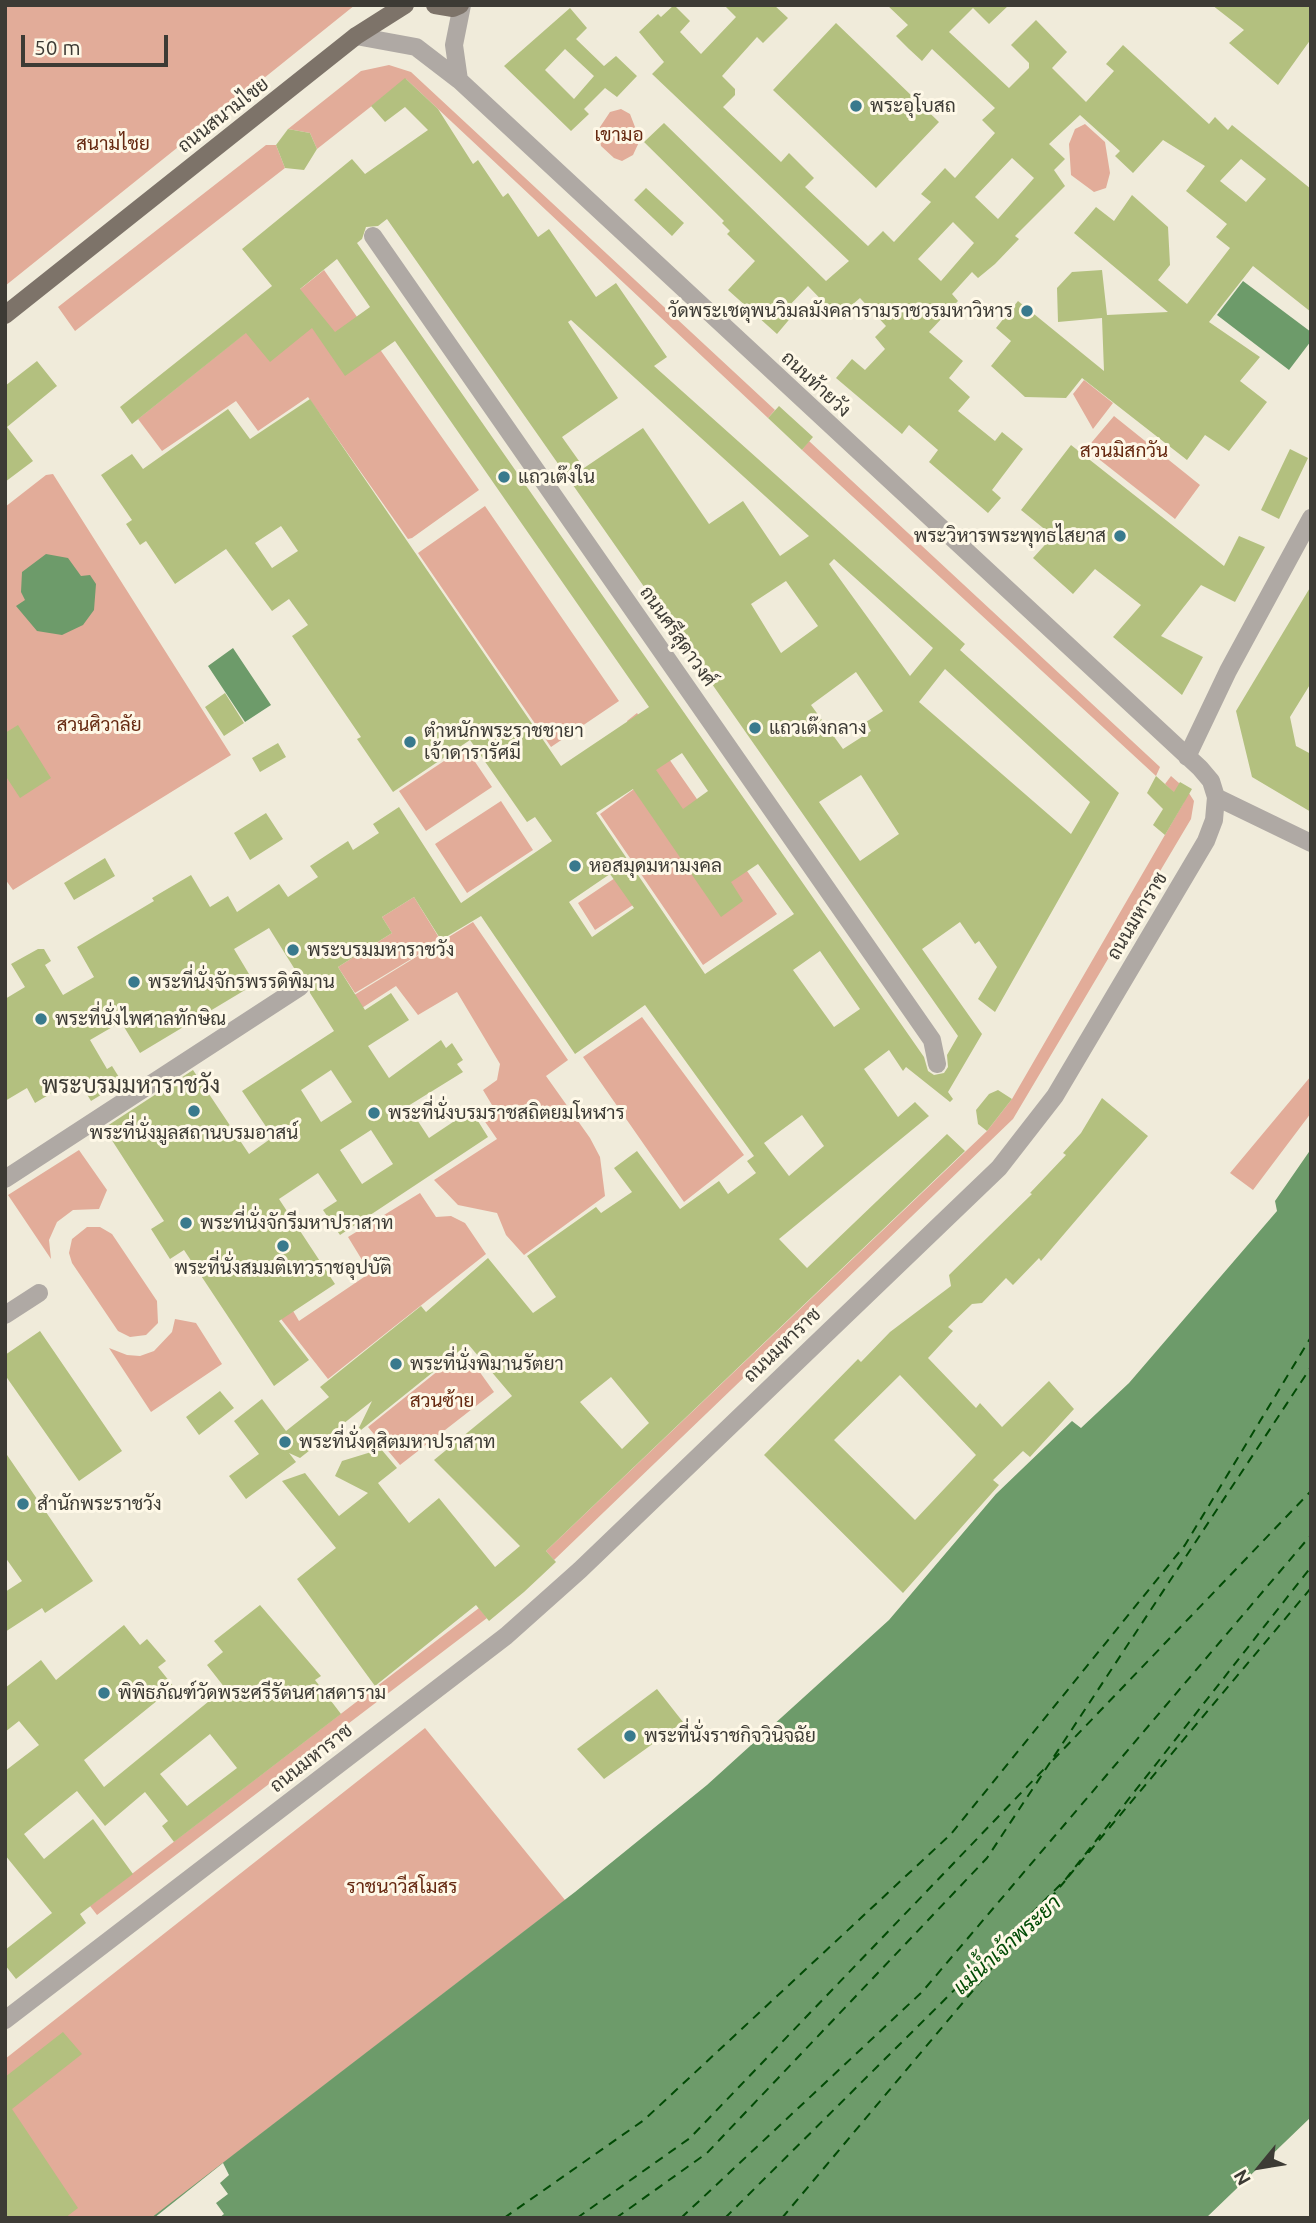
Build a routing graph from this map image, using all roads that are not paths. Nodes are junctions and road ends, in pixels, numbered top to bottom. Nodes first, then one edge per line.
1 (405, 5) edge
2 (435, 5) edge
3 (461, 5) edge
4 (356, 36) junction
5 (459, 80) junction
6 (373, 236) dead end
7 (5, 315) edge
8 (1311, 518) edge
9 (1187, 757) junction
10 (1216, 797) junction
11 (1311, 843) edge
12 (300, 987) dead end
13 (937, 1064) dead end
14 (5, 1179) edge
15 (38, 1293) dead end
16 (5, 1315) edge
17 (5, 2020) edge

1 - 4 main road, ถนนสนามไชย
2 - 3 main road
3 - 5 street
4 - 5 street, ถนนท้ายวัง
4 - 7 main road, ถนนสนามไชย
5 - 9 street, ถนนท้ายวัง
6 - 13 street, ถนนศรีสุดาวงศ์
8 - 9 street
9 - 10 street
10 - 11 street
10 - 17 street, ถนนมหาราช
12 - 14 street
15 - 16 street

